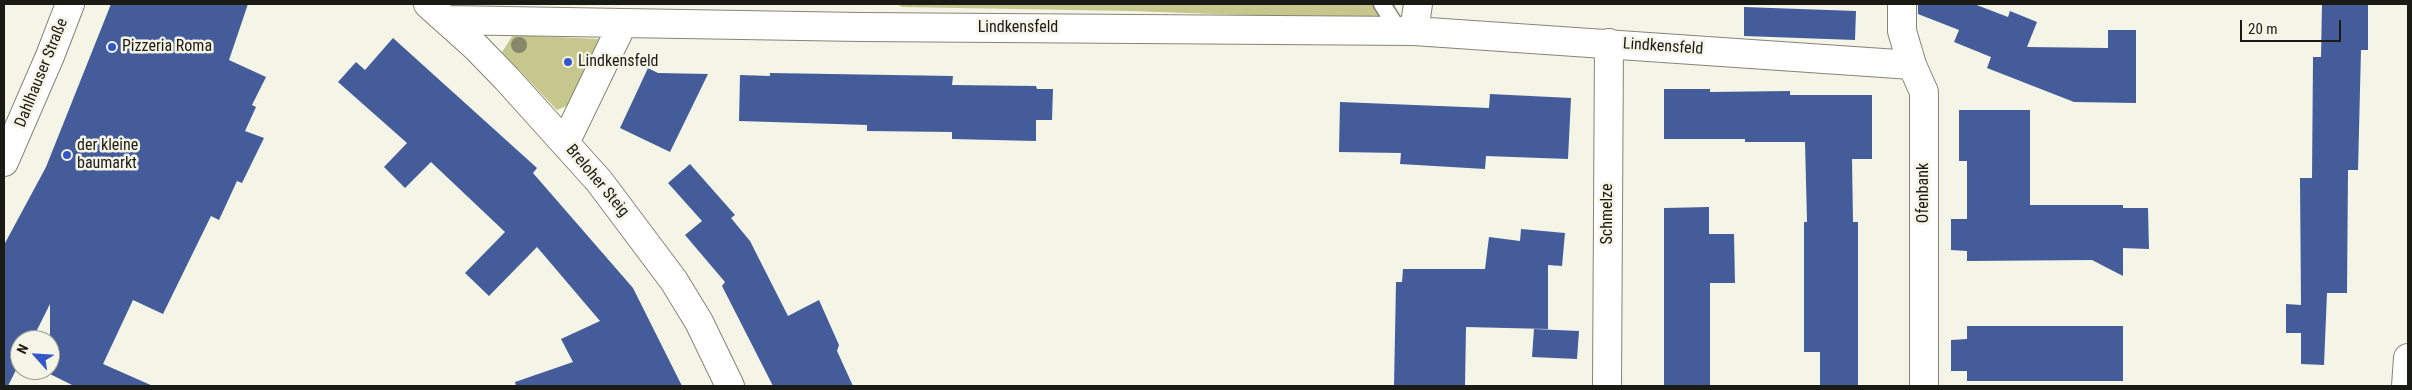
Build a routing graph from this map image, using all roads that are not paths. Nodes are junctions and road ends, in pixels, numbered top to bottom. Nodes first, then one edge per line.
1 (70, 4) edge
2 (1382, 4) edge
3 (1418, 4) edge
4 (1902, 4) edge
5 (438, 12) edge
6 (622, 24) junction
7 (1406, 31) junction
8 (1609, 43) junction
9 (1912, 65) junction
10 (565, 143) junction
11 (7, 147) edge
12 (2408, 358) edge
13 (730, 386) edge
14 (1606, 386) edge
15 (1924, 386) edge
16 (2406, 386) edge

1 - 11 street, Dahlhauser Straße
2 - 7 lane
3 - 7 street
4 - 9 street, Ofenbank
5 - 6 street, Lindkensfeld
5 - 10 street, Breloher Steig
6 - 7 street, Lindkensfeld
6 - 10 street
7 - 8 street, Lindkensfeld
8 - 9 street, Lindkensfeld
8 - 14 street, Schmelze
9 - 15 street, Ofenbank
10 - 13 street, Breloher Steig
12 - 16 street

